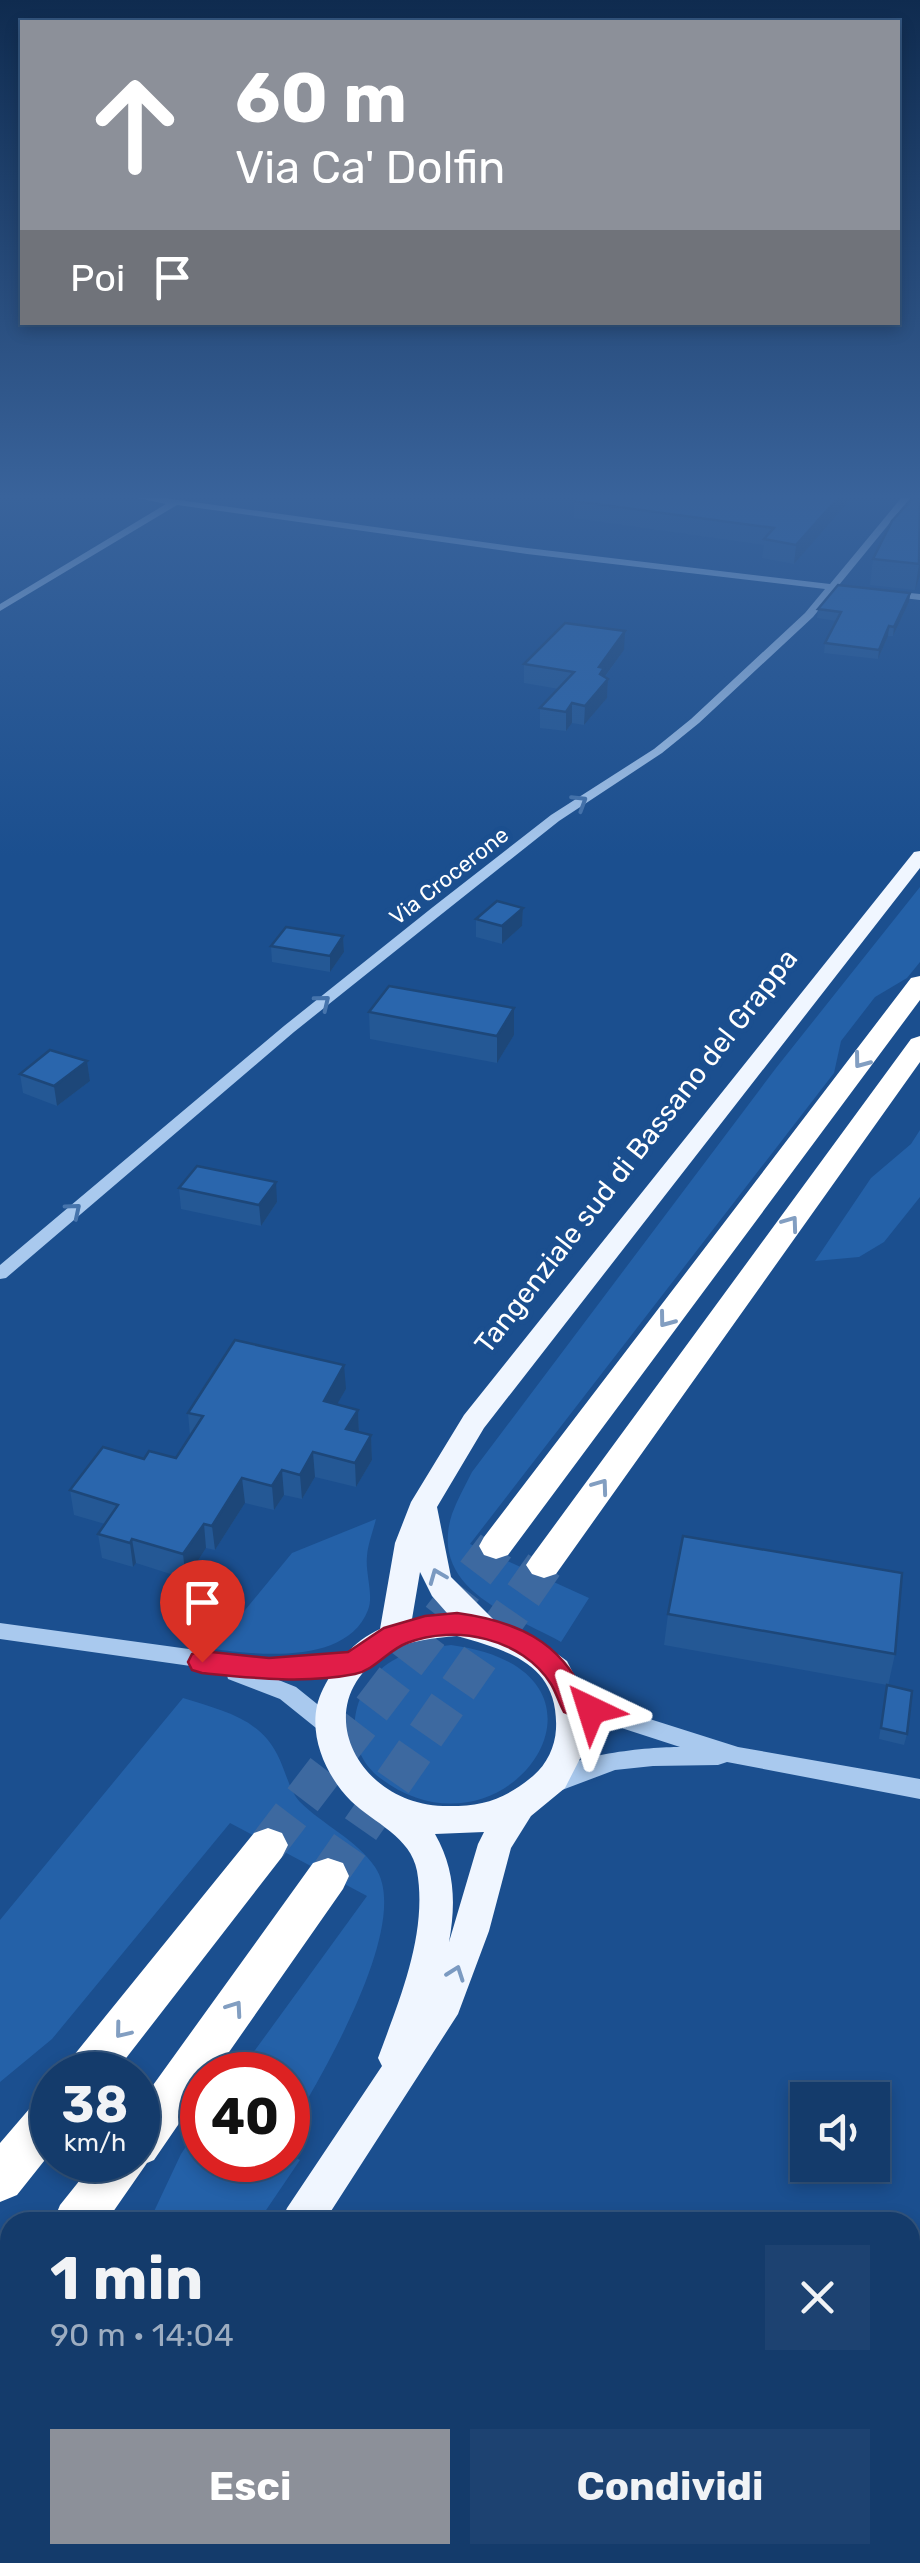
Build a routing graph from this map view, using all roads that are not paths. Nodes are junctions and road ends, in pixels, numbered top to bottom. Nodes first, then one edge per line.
1 (807, 617) edge
2 (920, 856) edge
3 (920, 983) edge
4 (920, 1044) edge
5 (0, 1274) edge
6 (425, 1502) junction
7 (496, 1546) tunnel mouth
8 (544, 1565) tunnel mouth
9 (488, 1628) junction
10 (0, 1632) edge
11 (394, 1636) junction
12 (202, 1662) junction
13 (354, 1663) junction
14 (574, 1704) junction
15 (329, 1726) junction
16 (738, 1756) junction
17 (548, 1786) junction
18 (920, 1789) edge
19 (518, 1807) junction
20 (386, 1809) junction
21 (268, 1844) tunnel mouth
22 (328, 1876) tunnel mouth
23 (104, 2052) edge
24 (388, 2086) junction
25 (160, 2113) edge
26 (30, 2143) edge
27 (0, 2179) edge
28 (108, 2182) edge
29 (86, 2212) edge
30 (307, 2212) edge

5 -> 1 street, Via Crocerone
2 - 6 main road, Tangenziale sud di Bassano del Grappa
3 -> 7 highway
8 -> 4 highway
9 -> 6 main road
6 - 11 main road, Tangenziale sud di Bassano del Grappa
9 - 11 main road
9 - 14 main road
10 - 12 street
11 - 13 main road
12 - 13 street
12 - 15 street
13 - 15 main road
14 - 16 street
14 - 17 main road
15 - 20 main road
16 - 17 street
16 - 18 street
17 - 19 main road
19 - 20 main road
24 -> 19 main road
20 - 24 main road
21 -> 23 highway
25 -> 22 highway
24 - 30 main road
26 - 27 highway
28 - 29 highway

